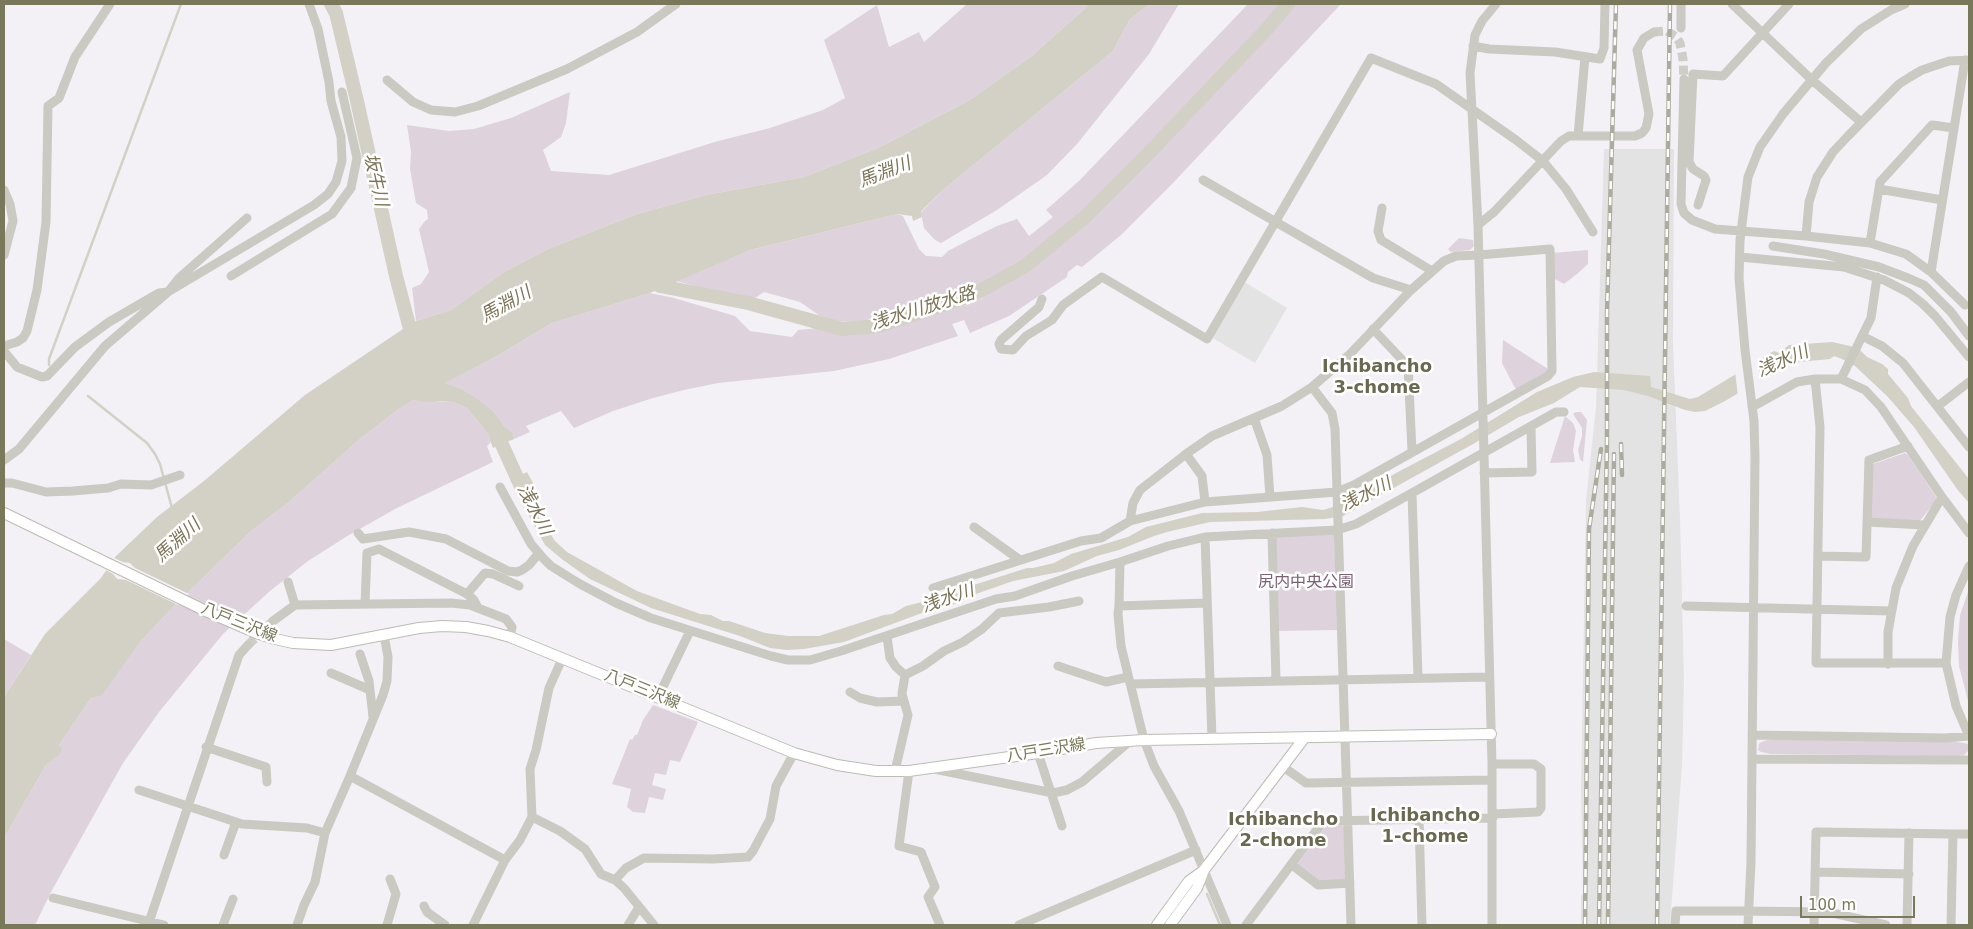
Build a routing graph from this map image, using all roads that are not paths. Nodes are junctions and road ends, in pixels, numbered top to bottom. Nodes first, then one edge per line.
1 (110, 4) edge
2 (309, 4) edge
3 (676, 4) edge
4 (1496, 4) edge
5 (1605, 4) edge
6 (1681, 4) edge
7 (1732, 4) edge
8 (1789, 4) edge
9 (1905, 4) edge
10 (1681, 28) dead end
11 (1654, 32) dead end
12 (1763, 32) junction
13 (1473, 46) junction
14 (1585, 58) junction
15 (1967, 60) edge
16 (1684, 78) tunnel mouth
17 (387, 80) dead end
18 (1812, 80) junction
19 (342, 92) dead end
20 (1471, 108) junction
21 (1861, 122) junction
22 (1954, 128) junction
23 (1578, 136) junction
24 (1543, 161) junction
25 (1203, 180) dead end
26 (1879, 189) junction
27 (4, 190) edge
28 (1942, 200) junction
29 (1698, 205) dead end
30 (1382, 208) dead end
31 (246, 218) dead end
32 (1276, 223) junction
33 (1478, 225) junction
34 (1593, 232) dead end
35 (1741, 232) junction
36 (1806, 236) junction
37 (1870, 244) junction
38 (1773, 246) dead end
39 (4, 255) edge
40 (1479, 255) junction
41 (1740, 257) junction
42 (1432, 271) junction
43 (1931, 272) junction
44 (231, 276) dead end
45 (1878, 278) junction
46 (1411, 290) junction
47 (168, 292) junction
48 (1042, 299) dead end
49 (1968, 306) edge
50 (1373, 329) junction
51 (1969, 336) edge
52 (1860, 340) junction
53 (4, 346) edge
54 (4, 351) edge
55 (1969, 357) edge
56 (1815, 379) junction
57 (1841, 379) junction
58 (1969, 382) edge
59 (1312, 387) junction
60 (1938, 406) junction
61 (1752, 407) junction
62 (1564, 412) dead end
63 (1483, 415) junction
64 (1254, 418) junction
65 (1531, 427) junction
66 (1908, 446) junction
67 (1969, 447) edge
68 (1412, 451) junction
69 (1483, 452) junction
70 (1186, 454) junction
71 (4, 460) edge
72 (1484, 473) junction
73 (180, 475) dead end
74 (4, 483) edge
75 (500, 488) dead end
76 (1412, 493) junction
77 (1337, 494) junction
78 (1270, 497) junction
79 (1942, 497) junction
80 (1205, 502) junction
81 (4, 513) edge
82 (1130, 521) junction
83 (1866, 522) junction
84 (1924, 525) junction
85 (974, 527) dead end
86 (1337, 530) junction
87 (358, 533) dead end
88 (1272, 533) junction
89 (1969, 533) edge
90 (1205, 537) junction
91 (538, 553) junction
92 (1819, 556) junction
93 (1020, 560) junction
94 (1120, 562) junction
95 (1969, 566) edge
96 (288, 582) dead end
97 (519, 586) dead end
98 (933, 588) dead end
99 (467, 594) junction
100 (1078, 601) dead end
101 (364, 604) junction
102 (1208, 604) junction
103 (295, 605) junction
104 (1120, 606) junction
105 (1686, 606) dead end
106 (478, 608) junction
107 (1753, 608) junction
108 (1818, 610) junction
109 (1891, 611) junction
110 (273, 621) tunnel mouth
111 (690, 631) junction
112 (384, 635) junction
113 (510, 637) junction
114 (887, 637) junction
115 (248, 645) tunnel mouth
116 (360, 654) dead end
117 (562, 659) junction
118 (1946, 663) junction
119 (1888, 664) junction
120 (1058, 666) dead end
121 (331, 673) dead end
122 (905, 675) junction
123 (1489, 677) junction
124 (1418, 678) junction
125 (1129, 680) junction
126 (1342, 680) junction
127 (1276, 681) junction
128 (1211, 682) junction
129 (370, 690) junction
130 (850, 692) dead end
131 (658, 697) junction
132 (904, 701) junction
133 (374, 719) junction
134 (1491, 734) junction
135 (1752, 735) junction
136 (1344, 736) junction
137 (1969, 736) edge
138 (1305, 737) junction
139 (1212, 738) junction
140 (1130, 740) junction
141 (1144, 740) junction
142 (206, 747) junction
143 (794, 753) junction
144 (1038, 753) junction
145 (1752, 759) junction
146 (1969, 760) edge
147 (1492, 764) junction
148 (1282, 766) junction
149 (932, 769) junction
150 (895, 771) junction
151 (909, 771) junction
152 (350, 776) junction
153 (1492, 780) junction
154 (268, 782) dead end
155 (1346, 782) junction
156 (139, 790) dead end
157 (1053, 793) junction
158 (187, 806) junction
159 (1492, 816) junction
160 (532, 818) junction
161 (1347, 820) junction
162 (1419, 820) junction
163 (236, 822) junction
164 (1062, 826) dead end
165 (325, 833) junction
166 (1909, 834) junction
167 (1953, 834) junction
168 (1969, 834) edge
169 (1196, 850) junction
170 (224, 855) dead end
171 (505, 860) junction
172 (1292, 865) junction
173 (1204, 870) junction
174 (1815, 872) junction
175 (1909, 874) junction
176 (390, 879) dead end
177 (615, 880) junction
178 (1350, 883) junction
179 (53, 898) dead end
180 (233, 898) dead end
181 (424, 906) dead end
182 (640, 907) junction
183 (1748, 911) junction
184 (1814, 912) junction
185 (148, 923) edge
186 (1866, 923) edge
187 (164, 925) edge
188 (223, 925) edge
189 (297, 925) edge
190 (387, 925) edge
191 (445, 925) edge
192 (473, 925) edge
193 (628, 925) edge
194 (654, 925) edge
195 (940, 925) edge
196 (1018, 925) edge
197 (1156, 925) edge
198 (1170, 925) edge
199 (1227, 925) edge
200 (1246, 925) edge
201 (1351, 925) edge
202 (1422, 925) edge
203 (1492, 925) edge
204 (1675, 925) edge
205 (1748, 925) edge
206 (1814, 925) edge
207 (1886, 925) edge
208 (1907, 925) edge
209 (1951, 925) edge

1 - 53 street
2 - 47 street
3 - 17 street
4 - 13 street
5 - 14 street
6 - 10 street
7 - 12 street
8 - 12 street
9 - 18 street
11 - 23 street
12 - 18 street
12 - 29 street
13 - 14 street
13 - 20 street
14 - 23 street
15 - 21 street
15 - 22 street
16 - 35 street
18 - 21 street
18 - 35 street
19 - 44 street
20 - 24 street
20 - 32 street
20 - 33 street
21 - 36 street
22 - 26 street
22 - 28 street
23 - 24 street
24 - 33 street
24 - 34 street
25 - 32 street
26 - 28 street
26 - 37 street
27 - 39 street
28 - 43 street
30 - 42 street
31 - 47 street
32 - 46 street
32 - 48 street
33 - 40 street
35 - 36 street
35 - 41 street
36 - 37 street
37 - 43 street
38 - 51 street
40 - 42 street
40 - 63 street
40 - 63 street
41 - 45 street
41 - 61 street
42 - 46 street
43 - 49 street
45 - 52 street
45 - 55 street
46 - 50 street
47 - 54 street
47 - 71 street
50 - 59 street
50 - 68 street
52 - 57 street
52 - 60 street
56 - 57 street
56 - 61 street
56 - 92 street
57 - 66 street
58 - 60 street
59 - 64 street
59 - 77 street
60 - 67 street
61 - 107 street
62 - 65 street
63 - 68 street
63 - 69 street
64 - 70 street
64 - 78 street
65 - 69 street
65 - 72 street
66 - 79 street
66 - 83 street
68 - 77 street
69 - 72 street
69 - 76 street
70 - 80 street
70 - 82 street
72 - 123 street
73 - 74 street
75 - 91 street
76 - 86 street
76 - 124 street
77 - 78 street
77 - 86 street
78 - 80 street
79 - 84 street
79 - 89 street
80 - 82 street
81 - 112 main road, 八戸三沢線
82 - 93 street
83 - 84 street
83 - 92 street
84 - 109 street
85 - 93 street
86 - 88 street
86 - 126 street
87 - 91 street
88 - 90 street
88 - 127 street
90 - 94 street
90 - 102 street
91 - 111 street
92 - 108 street
93 - 98 street
94 - 104 street
94 - 114 street
95 - 118 street
96 - 103 street
97 - 99 street
99 - 101 street
99 - 106 street
100 - 122 street
101 - 103 street
101 - 106 street
102 - 104 street
102 - 128 street
103 - 110 street
104 - 125 street
105 - 107 street
106 - 113 street
107 - 108 street
107 - 135 street
108 - 109 street
108 - 119 street
109 - 119 street
111 - 114 street
111 - 131 street
112 - 113 main road, 八戸三沢線
112 - 133 street
113 - 117 main road, 八戸三沢線
114 - 122 street
115 - 142 street
116 - 129 street
117 - 131 main road, 八戸三沢線
117 - 160 street
118 - 119 street
118 - 137 street
120 - 125 street
121 - 129 street
122 - 132 street
123 - 124 street
123 - 134 street
124 - 126 street
125 - 128 street
125 - 141 street
126 - 127 street
126 - 136 street
127 - 128 street
128 - 139 street
129 - 133 street
130 - 132 street
131 - 143 main road, 八戸三沢線
132 - 150 street
133 - 152 street
134 - 136 main road, 八戸三沢線
134 - 147 street
135 - 137 street
135 - 145 street
136 - 138 main road, 八戸三沢線
136 - 155 street
138 - 139 main road, 八戸三沢線
138 - 148 main road
139 - 141 main road, 八戸三沢線
140 - 141 main road, 八戸三沢線
140 - 144 main road, 八戸三沢線
140 - 157 street
141 - 169 street
142 - 154 street
142 - 158 street
143 - 150 main road, 八戸三沢線
143 - 177 street
144 - 149 main road, 八戸三沢線
144 - 157 street
145 - 146 street
145 - 183 street
147 - 153 street
147 - 159 street
148 - 155 street
148 - 173 main road
149 - 151 main road, 八戸三沢線
149 - 157 street
150 - 151 main road, 八戸三沢線
151 - 195 street
152 - 165 street
152 - 171 street
153 - 155 street
153 - 159 street
155 - 161 street
156 - 158 street
157 - 164 street
158 - 163 street
158 - 185 street
159 - 162 street
159 - 203 street
160 - 171 street
160 - 177 street
161 - 162 street
161 - 172 street
161 - 178 street
162 - 202 street
163 - 165 street
163 - 170 street
165 - 189 street
166 - 167 street
166 - 174 street
166 - 175 street
167 - 168 street
167 - 209 street
169 - 173 street
169 - 196 street
171 - 192 street
172 - 178 street
172 - 200 street
173 - 197 main road
173 - 198 main road
173 - 199 street
174 - 175 street
174 - 184 street
175 - 208 street
176 - 190 street
177 - 182 street
178 - 201 street
179 - 185 street
180 - 188 street
181 - 191 street
182 - 193 street
182 - 194 street
183 - 184 street
183 - 204 street
183 - 205 street
184 - 186 street
184 - 206 street
185 - 187 street
186 - 207 street

